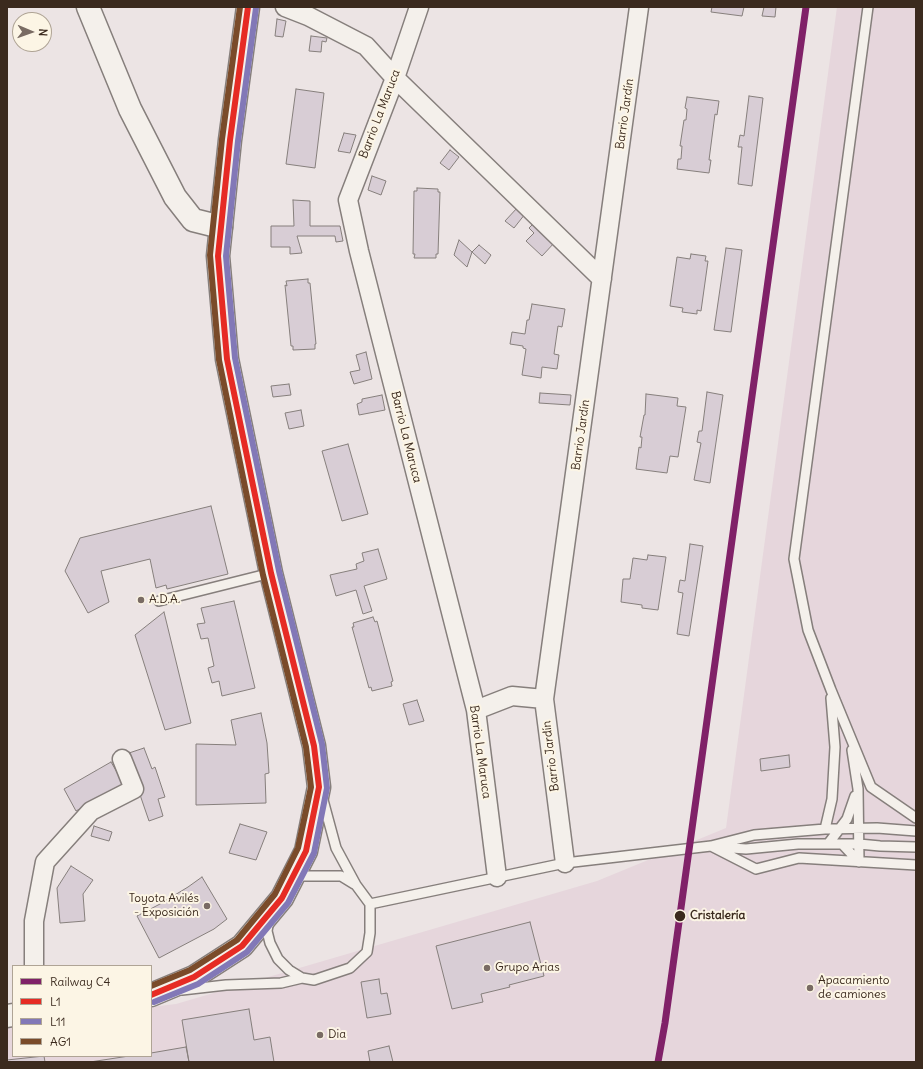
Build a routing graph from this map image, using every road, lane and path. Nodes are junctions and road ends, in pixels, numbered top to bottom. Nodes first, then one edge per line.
1 (88, 7) edge
2 (248, 7) edge
3 (285, 7) edge
4 (419, 7) edge
5 (639, 7) edge
6 (868, 7) edge
7 (394, 78) junction
8 (221, 227) junction
9 (602, 279) junction
10 (271, 573) junction
11 (160, 601) dead end
12 (831, 690) junction
13 (544, 699) junction
14 (476, 710) junction
15 (851, 738) junction
16 (122, 759) dead end
17 (319, 787) junction
18 (858, 789) junction
19 (916, 818) edge
20 (825, 829) junction
21 (840, 829) junction
22 (859, 829) junction
23 (916, 831) edge
24 (828, 844) junction
25 (842, 844) junction
26 (859, 844) junction
27 (711, 846) junction
28 (916, 847) edge
29 (859, 862) junction
30 (565, 863) junction
31 (916, 865) edge
32 (294, 876) junction
33 (496, 877) junction
34 (356, 885) junction
35 (370, 904) junction
36 (270, 913) junction
37 (34, 965) edge
38 (302, 978) junction
39 (153, 994) edge

1 - 8 main road
2 - 8 main road
3 - 7 street
4 - 7 street, Barrio La Maruca
5 - 9 street, Barrio Jardín
6 - 12 lane
7 - 9 street
7 - 14 street, Barrio La Maruca
8 - 10 main road
9 - 13 street, Barrio Jardín
10 - 11 lane
10 - 17 main road
12 - 15 lane
12 - 20 lane
13 - 14 street
13 - 30 street, Barrio Jardín
14 - 33 street, Barrio La Maruca
15 - 18 lane
15 - 19 lane
16 - 37 street
17 - 32 main road
17 - 34 lane
18 - 21 lane
18 - 22 lane
20 - 21 lane
20 - 27 lane
21 - 22 lane
21 - 24 lane
22 - 23 lane
22 - 26 lane
24 - 25 lane
24 - 27 lane
25 - 26 lane
25 - 29 lane
26 - 28 lane
26 - 29 lane
27 - 29 lane
27 - 30 lane
29 - 31 lane
30 - 33 lane
32 - 34 lane
32 - 36 main road
33 - 35 lane
34 - 35 lane
35 - 38 lane
36 - 38 lane
36 - 39 main road
38 - 39 lane

